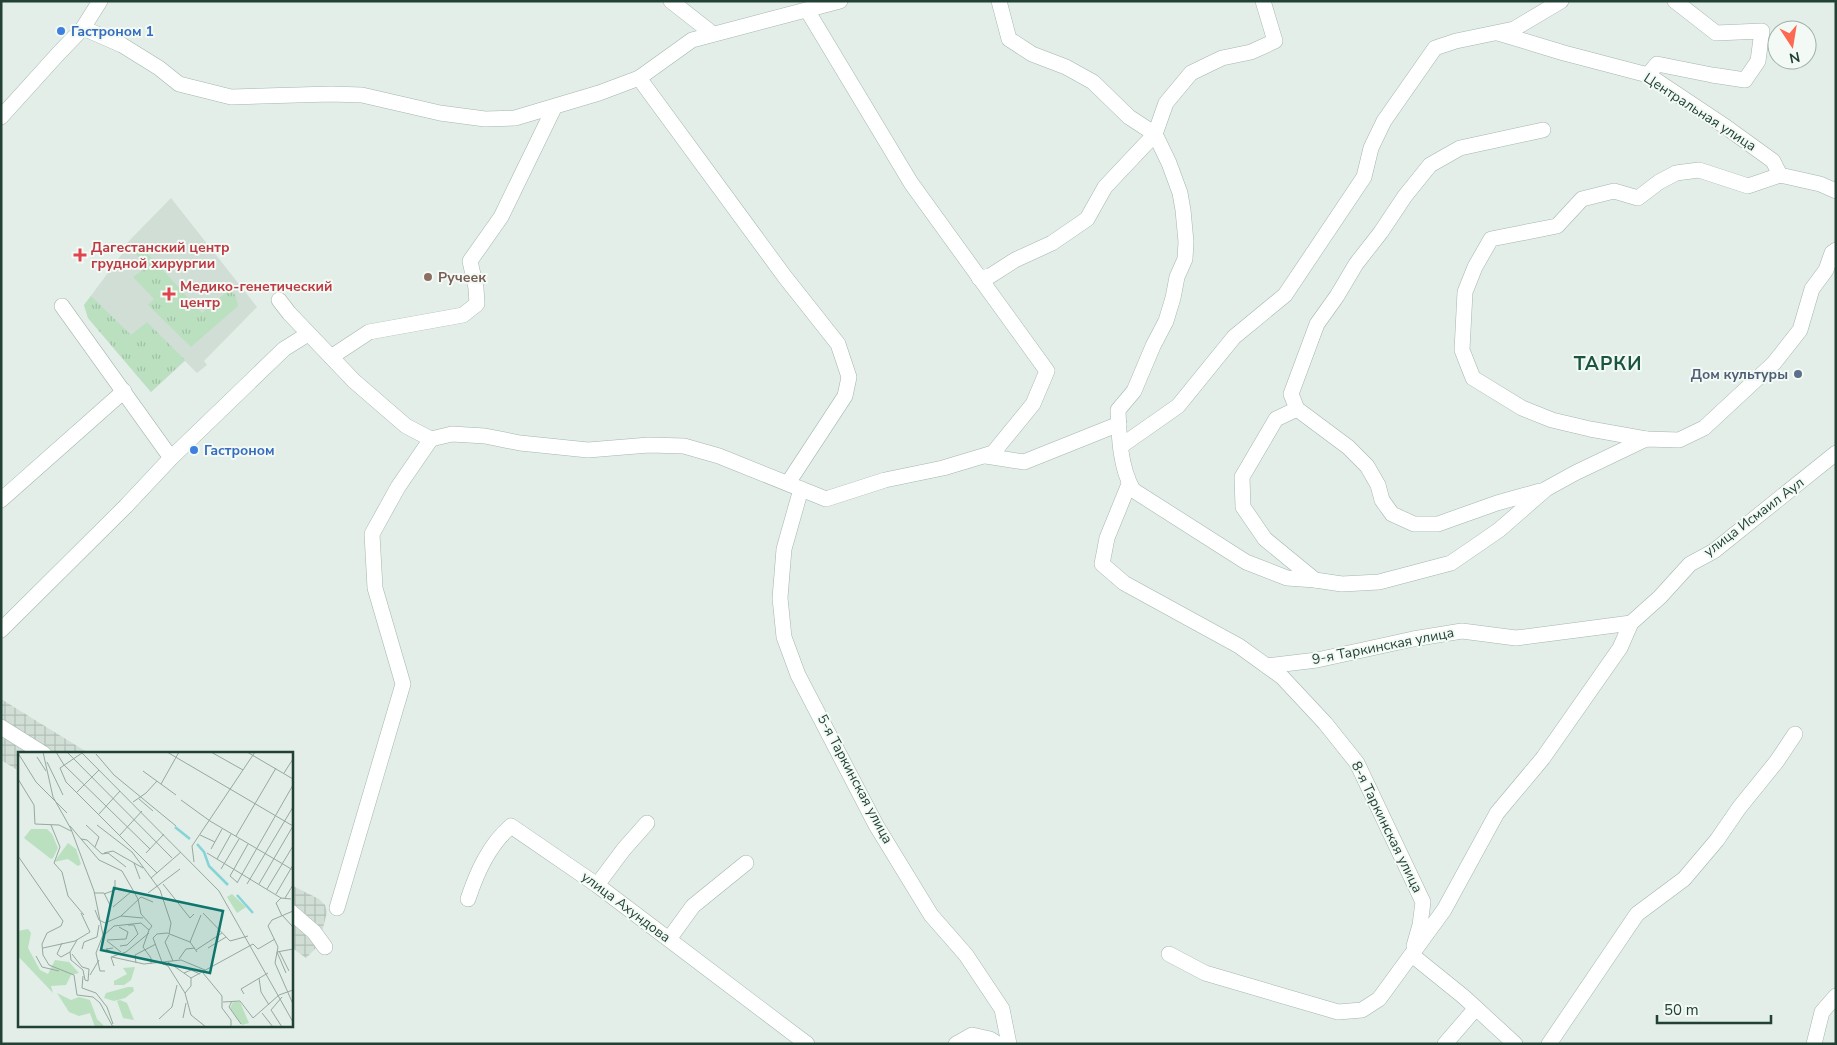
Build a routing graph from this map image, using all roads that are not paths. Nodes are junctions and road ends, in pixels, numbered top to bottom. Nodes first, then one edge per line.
1 (100, 1) edge
2 (671, 1) edge
3 (840, 1) edge
4 (999, 1) edge
5 (1264, 1) edge
6 (1561, 1) edge
7 (1674, 1) edge
8 (807, 10) junction
9 (84, 28) junction
10 (1497, 32) junction
11 (713, 34) junction
12 (1648, 75) junction
13 (639, 78) junction
14 (554, 108) junction
15 (1, 117) edge
16 (1543, 130) dead end
17 (1155, 134) junction
18 (1780, 175) junction
19 (1836, 191) edge
20 (1836, 250) edge
21 (979, 278) junction
22 (280, 300) dead end
23 (62, 306) dead end
24 (308, 334) junction
25 (331, 357) junction
26 (124, 391) junction
27 (1296, 409) junction
28 (1119, 424) junction
29 (431, 439) junction
30 (1646, 439) junction
31 (1121, 446) junction
32 (1836, 453) edge
33 (986, 456) junction
34 (171, 458) junction
35 (1129, 484) junction
36 (795, 486) junction
37 (1546, 489) junction
38 (1, 500) edge
39 (1315, 580) junction
40 (1631, 624) junction
41 (1, 630) edge
42 (1267, 666) junction
43 (1, 727) edge
44 (1795, 734) dead end
45 (41, 752) edge
46 (647, 823) dead end
47 (746, 863) dead end
48 (597, 885) junction
49 (468, 899) dead end
50 (337, 908) dead end
51 (292, 913) edge
52 (669, 939) junction
53 (325, 947) dead end
54 (1169, 954) dead end
55 (1412, 955) junction
56 (1836, 996) edge
57 (1476, 1008) junction
58 (807, 1044) edge
59 (956, 1044) edge
60 (998, 1044) edge
61 (1009, 1044) edge
62 (1445, 1044) edge
63 (1515, 1044) edge
64 (1549, 1044) edge
65 (1814, 1044) edge

1 - 9 street
2 - 11 street
3 - 8 street
4 - 17 street
5 - 17 street
6 - 10 street
7 - 12 street
8 - 11 street
8 - 21 street
9 - 14 street
9 - 15 street
10 - 12 street, Центральная улица
10 - 31 street
11 - 13 street
12 - 18 street, Центральная улица
13 - 14 street
13 - 36 street, 5-я Таркинская улица
14 - 25 street
16 - 27 street
17 - 21 street
17 - 28 street
18 - 19 street
18 - 30 street
20 - 30 street
21 - 33 street
22 - 24 street
23 - 26 street
24 - 25 street
24 - 34 street
25 - 29 street
26 - 34 street
26 - 38 street
27 - 37 street
27 - 39 street
28 - 31 street
28 - 33 street
29 - 36 street
29 - 50 street
30 - 37 street
31 - 35 street
32 - 40 street, улица Исмаил Аул
33 - 36 street
34 - 41 street
35 - 39 street
35 - 42 street, 8-я Таркинская улица
36 - 61 street, 5-я Таркинская улица
37 - 39 street
40 - 42 street, 9-я Таркинская улица
40 - 55 street
42 - 55 street, 8-я Таркинская улица
43 - 45 street
44 - 64 street
46 - 48 street
47 - 52 street
48 - 49 street, улица Ахундова
48 - 52 street, улица Ахундова
51 - 53 street
52 - 58 street, улица Ахундова
54 - 55 street
55 - 57 street
56 - 65 street
57 - 62 street
57 - 63 street
59 - 60 street

